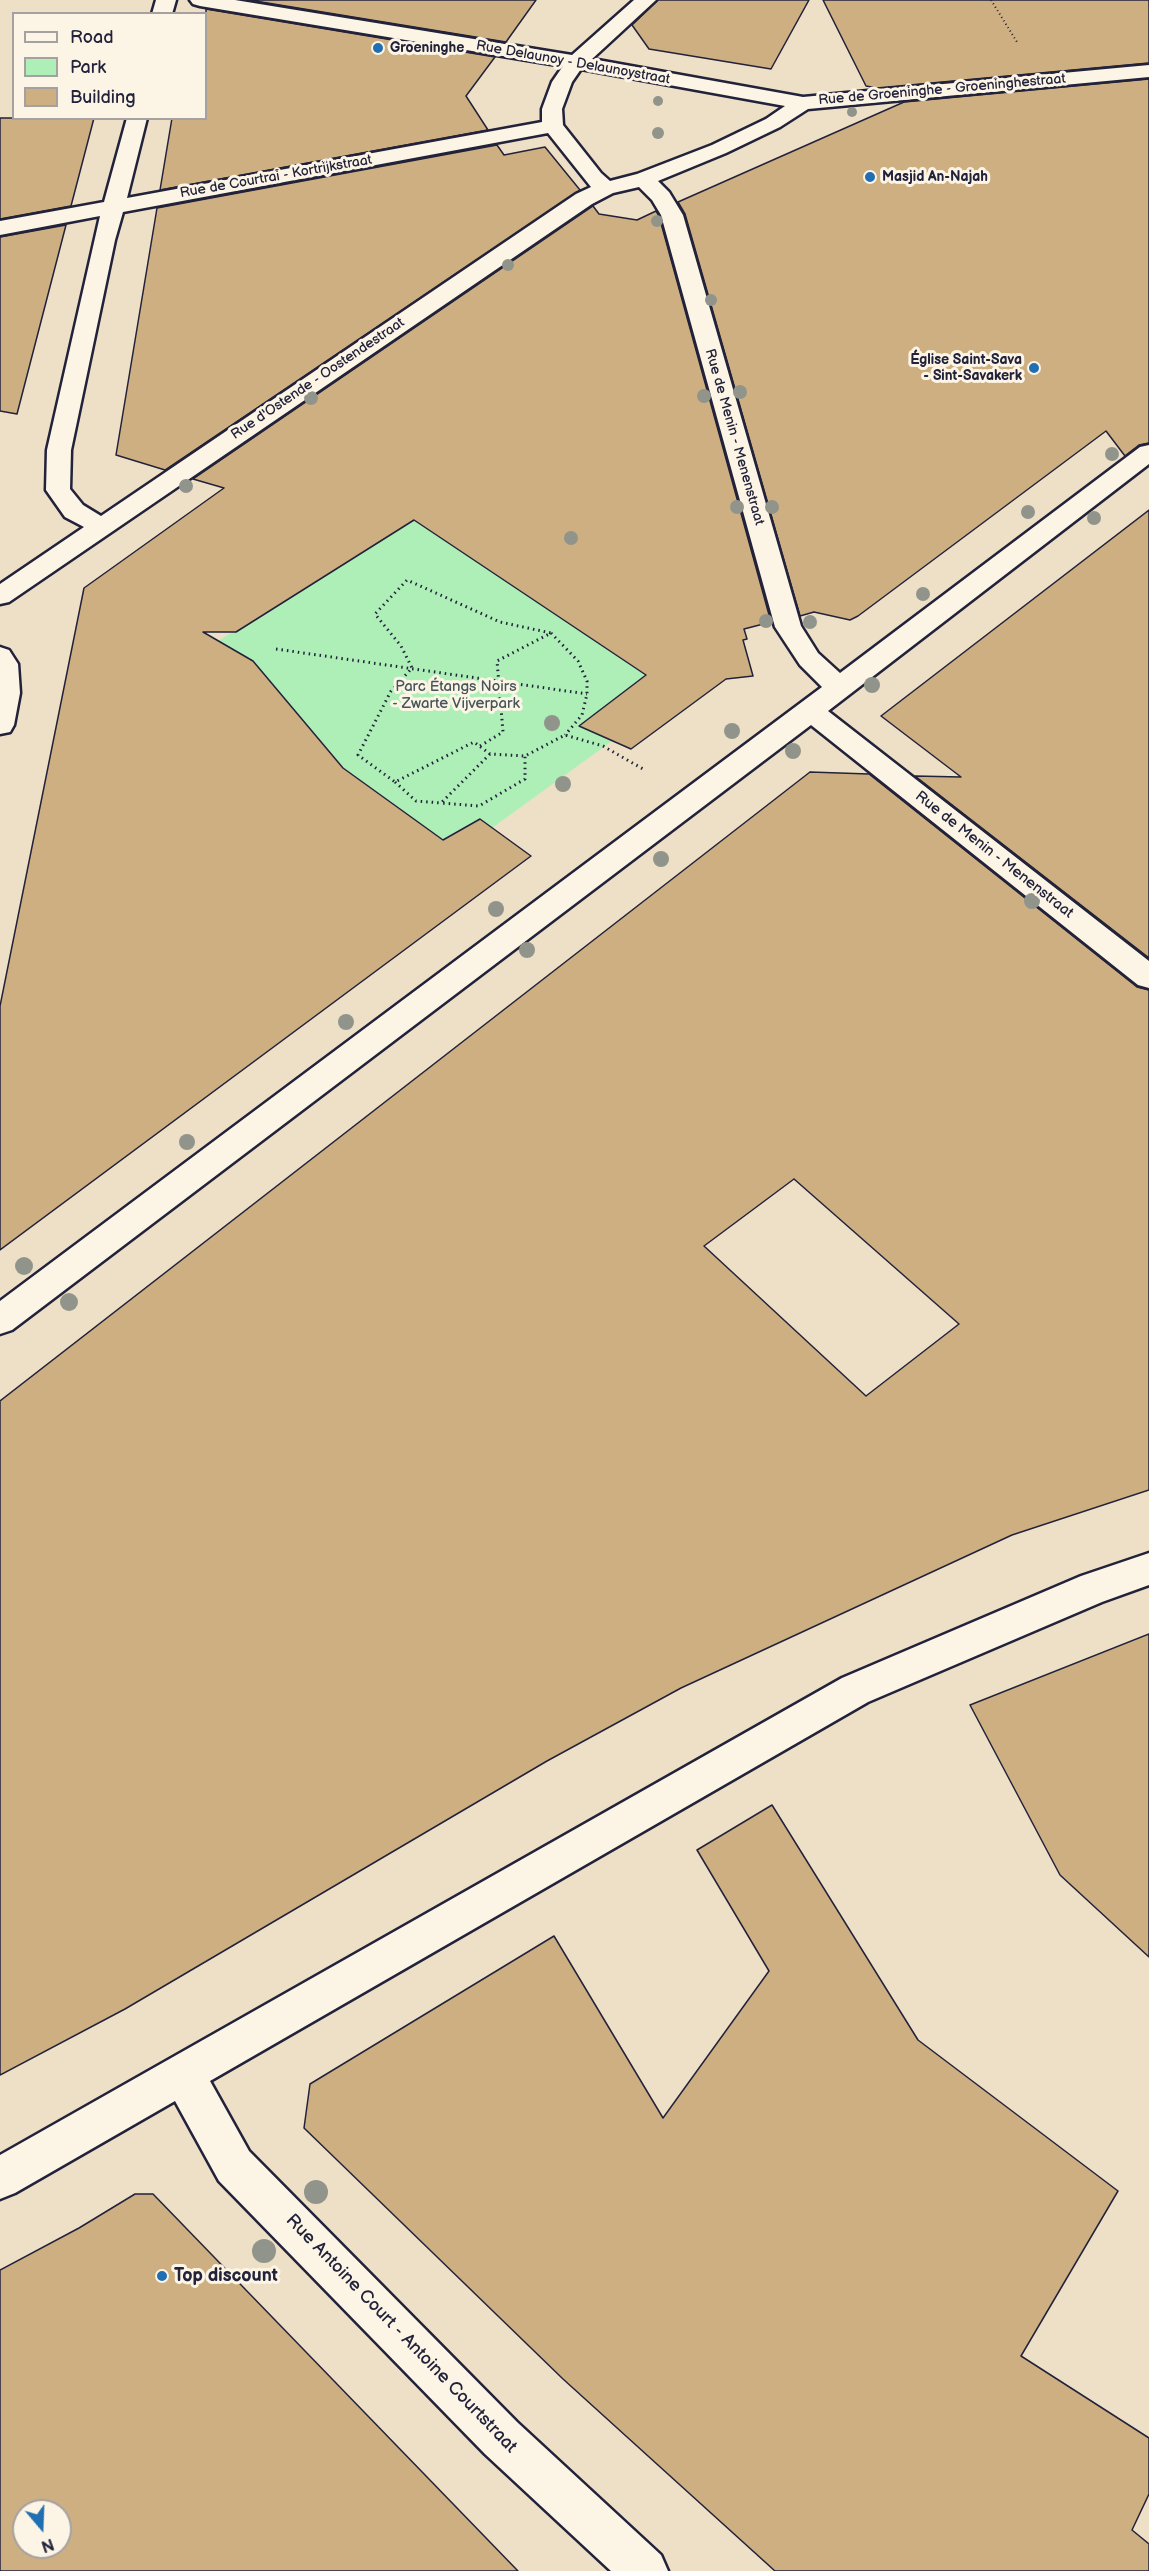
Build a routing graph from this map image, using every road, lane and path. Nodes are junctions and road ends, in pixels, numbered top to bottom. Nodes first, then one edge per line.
1 (200, 0) edge
2 (646, 0) edge
3 (576, 62) junction
4 (1149, 71) edge
5 (802, 103) junction
6 (136, 120) edge
7 (553, 126) junction
8 (644, 179) junction
9 (606, 188) junction
10 (114, 207) junction
11 (0, 228) edge
12 (1149, 452) edge
13 (101, 527) junction
14 (0, 597) edge
15 (551, 633) junction
16 (276, 649) dead end
17 (0, 656) edge
18 (412, 668) junction
19 (500, 681) junction
20 (839, 687) junction
21 (587, 694) junction
22 (811, 711) junction
23 (0, 725) edge
24 (565, 735) junction
25 (480, 746) junction
26 (490, 754) junction
27 (525, 756) junction
28 (643, 769) dead end
29 (394, 782) junction
30 (441, 804) junction
31 (1149, 977) edge
32 (0, 1320) edge
33 (1149, 1569) edge
34 (184, 2074) junction
35 (0, 2178) edge
36 (645, 2571) edge

1 - 3 street, Rue Delaunoy - Delaunoystraat
2 - 3 street
3 - 5 street, Rue Delaunoy - Delaunoystraat
3 - 7 street
4 - 5 street, Rue de Groeninghe - Groeninghestraat
5 - 8 street, Rue de Groeninghe - Groeninghestraat
6 - 10 street
7 - 9 street
7 - 10 street, Rue de Courtrai - Kortrijkstraat
8 - 9 street, Rue d'Ostende - Oostendestraat
8 - 20 street, Rue de Menin - Menenstraat
9 - 13 street, Rue d'Ostende - Oostendestraat
10 - 11 street, Rue de Courtrai - Kortrijkstraat
10 - 13 street
12 - 20 street
13 - 14 street, Rue d'Ostende - Oostendestraat
15 - 18 path
15 - 19 path
15 - 21 path
16 - 18 path
17 - 23 street
18 - 19 path
18 - 29 path
19 - 21 path
19 - 25 path
20 - 22 street
21 - 24 path
22 - 31 street, Rue de Menin - Menenstraat
22 - 32 street
24 - 27 path
24 - 28 path
25 - 26 path
25 - 29 path
26 - 27 path
26 - 30 path
27 - 30 path
29 - 30 path
33 - 34 street
34 - 35 street
34 - 36 street, Rue Antoine Court - Antoine Courtstraat

